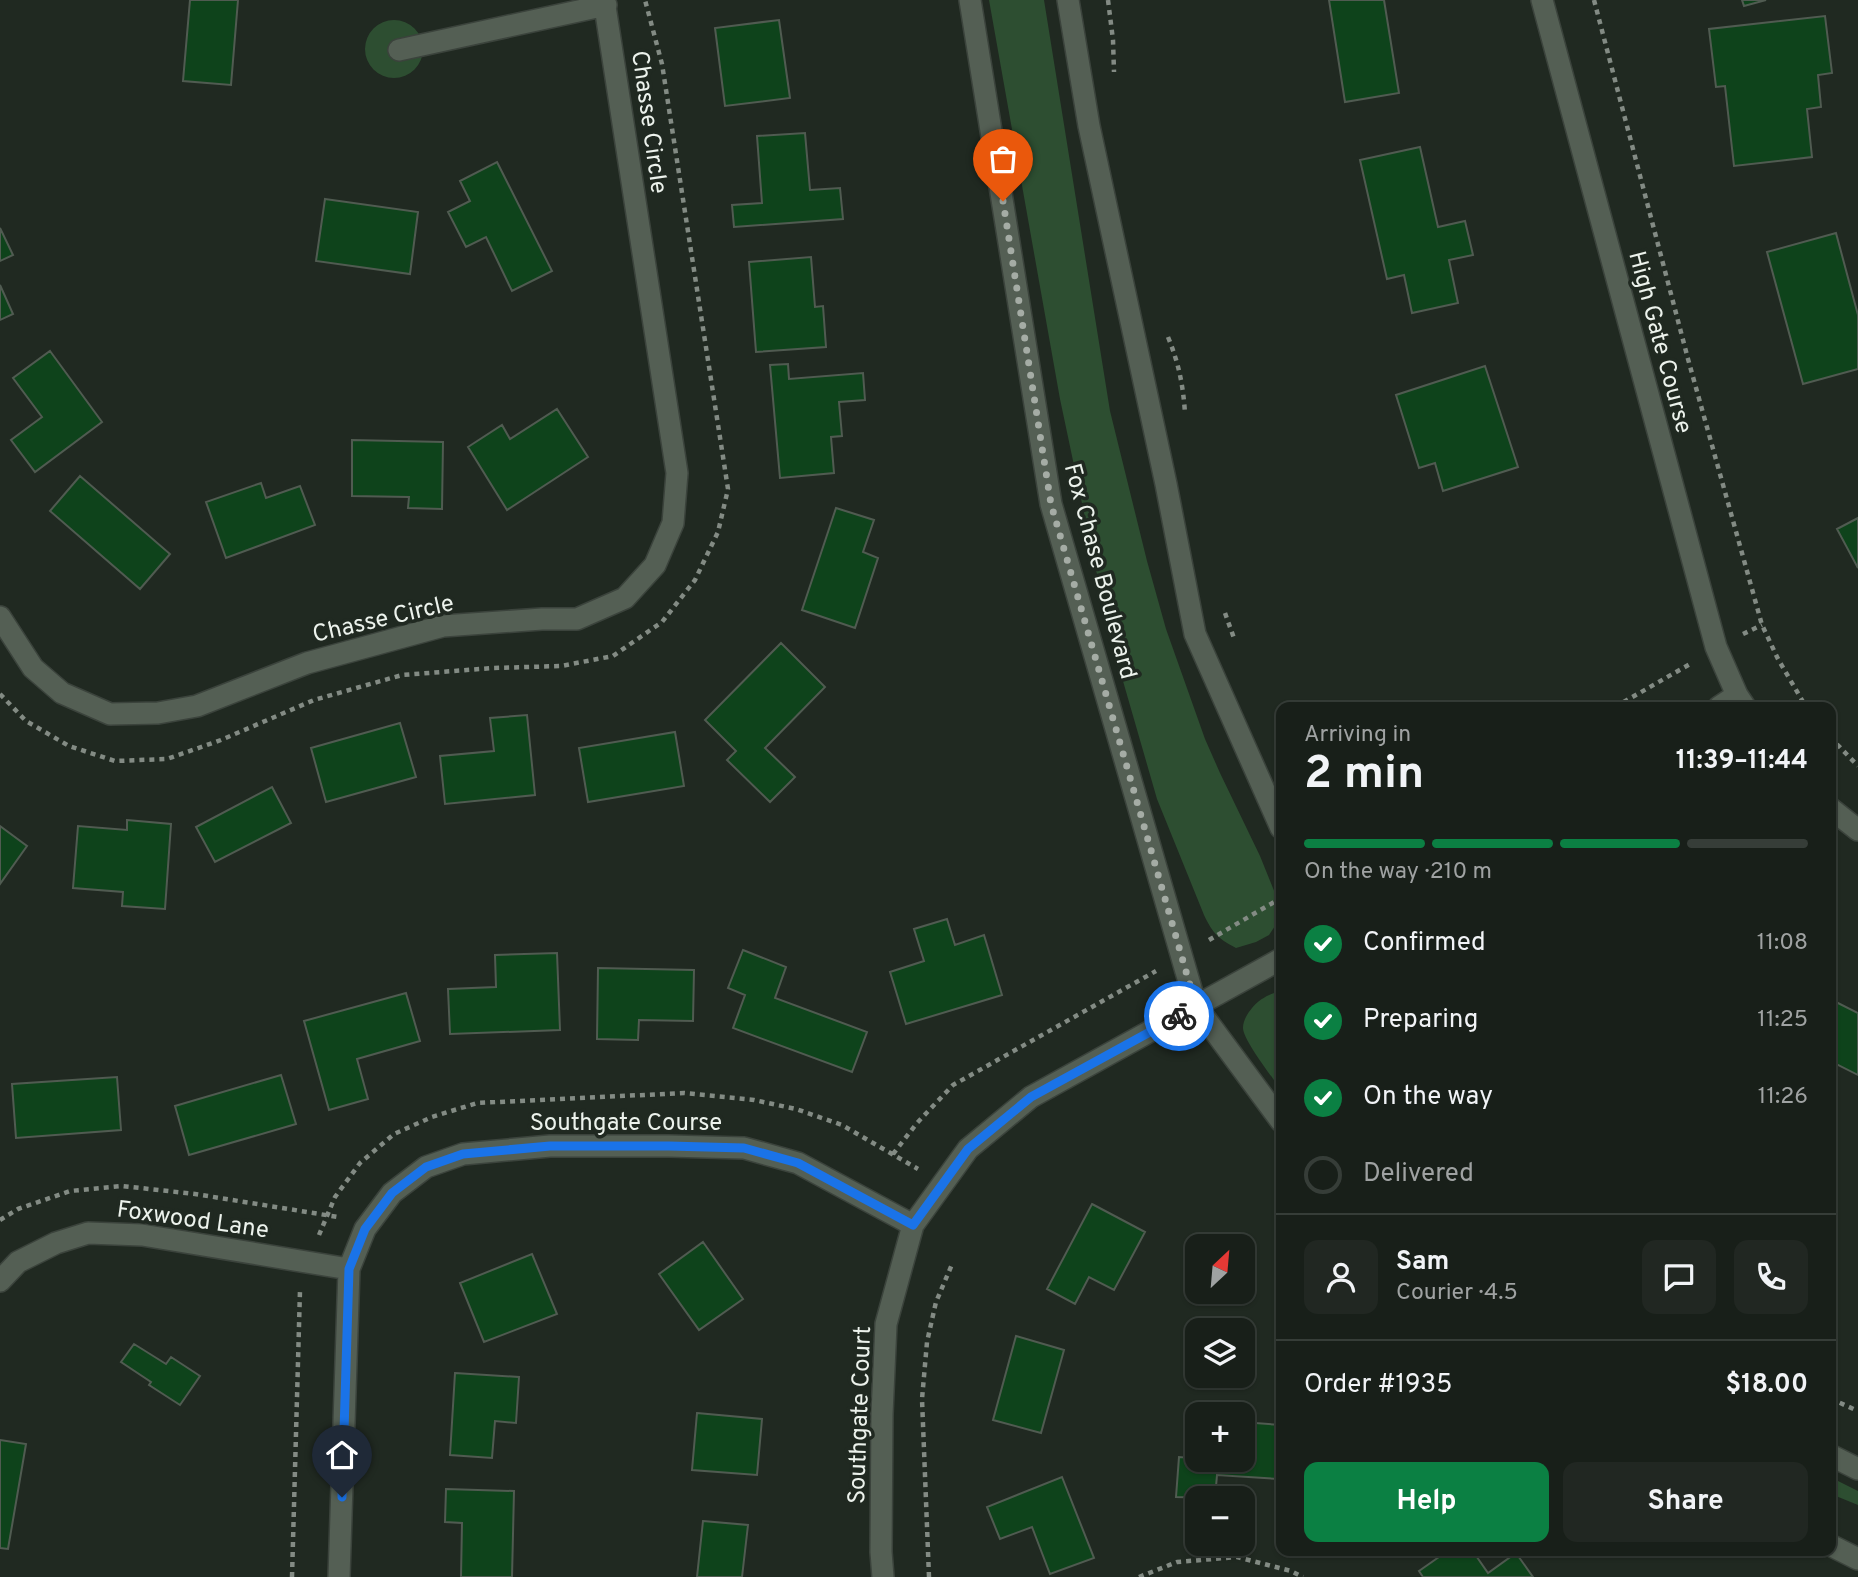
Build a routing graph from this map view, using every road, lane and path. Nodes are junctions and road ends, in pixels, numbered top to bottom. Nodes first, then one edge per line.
1 (645, 0) edge
2 (970, 0) edge
3 (1068, 0) edge
4 (1542, 0) edge
5 (1594, 0) edge
6 (605, 2) edge
7 (399, 50) dead end
8 (0, 617) edge
9 (0, 694) edge
10 (1741, 701) edge
11 (1803, 702) edge
12 (1836, 743) edge
13 (1858, 766) edge
14 (1836, 813) edge
15 (1276, 817) edge
16 (1858, 830) edge
17 (1276, 901) edge
18 (1182, 956) junction
19 (1276, 962) edge
20 (1196, 1006) junction
21 (1276, 1114) edge
22 (893, 1154) junction
23 (942, 1184) junction
24 (327, 1214) junction
25 (0, 1220) edge
26 (369, 1224) junction
27 (913, 1225) junction
28 (309, 1262) junction
29 (953, 1262) dead end
30 (349, 1269) junction
31 (0, 1281) edge
32 (1836, 1402) edge
33 (1858, 1411) edge
34 (1836, 1458) edge
35 (1858, 1469) edge
36 (1836, 1548) edge
37 (1858, 1559) edge
38 (292, 1577) edge
39 (339, 1577) edge
40 (883, 1577) edge
41 (929, 1577) edge
42 (1139, 1577) edge
43 (1303, 1577) edge

1 - 9 path
2 - 18 street, Fox Chase Boulevard
3 - 15 street
4 - 10 street, High Gate Course
5 - 11 path
6 - 7 street
6 - 8 street, Chasse Circle
12 - 13 path
14 - 16 street
17 - 18 path
18 - 20 street, Fox Chase Boulevard
18 - 22 path
19 - 20 street
20 - 21 street, Fox Chase Boulevard
20 - 23 street
22 - 23 path
22 - 24 path
23 - 27 street, Southgate Court
24 - 25 path
24 - 26 path
24 - 28 path
26 - 27 street, Southgate Course
26 - 30 street, Southgate Course
27 - 40 street, Southgate Court
28 - 30 street, Foxwood Lane
28 - 31 street, Foxwood Lane
28 - 38 path
29 - 41 path
30 - 39 street, Southgate Course
32 - 33 path
34 - 35 street
36 - 37 street
42 - 43 path

